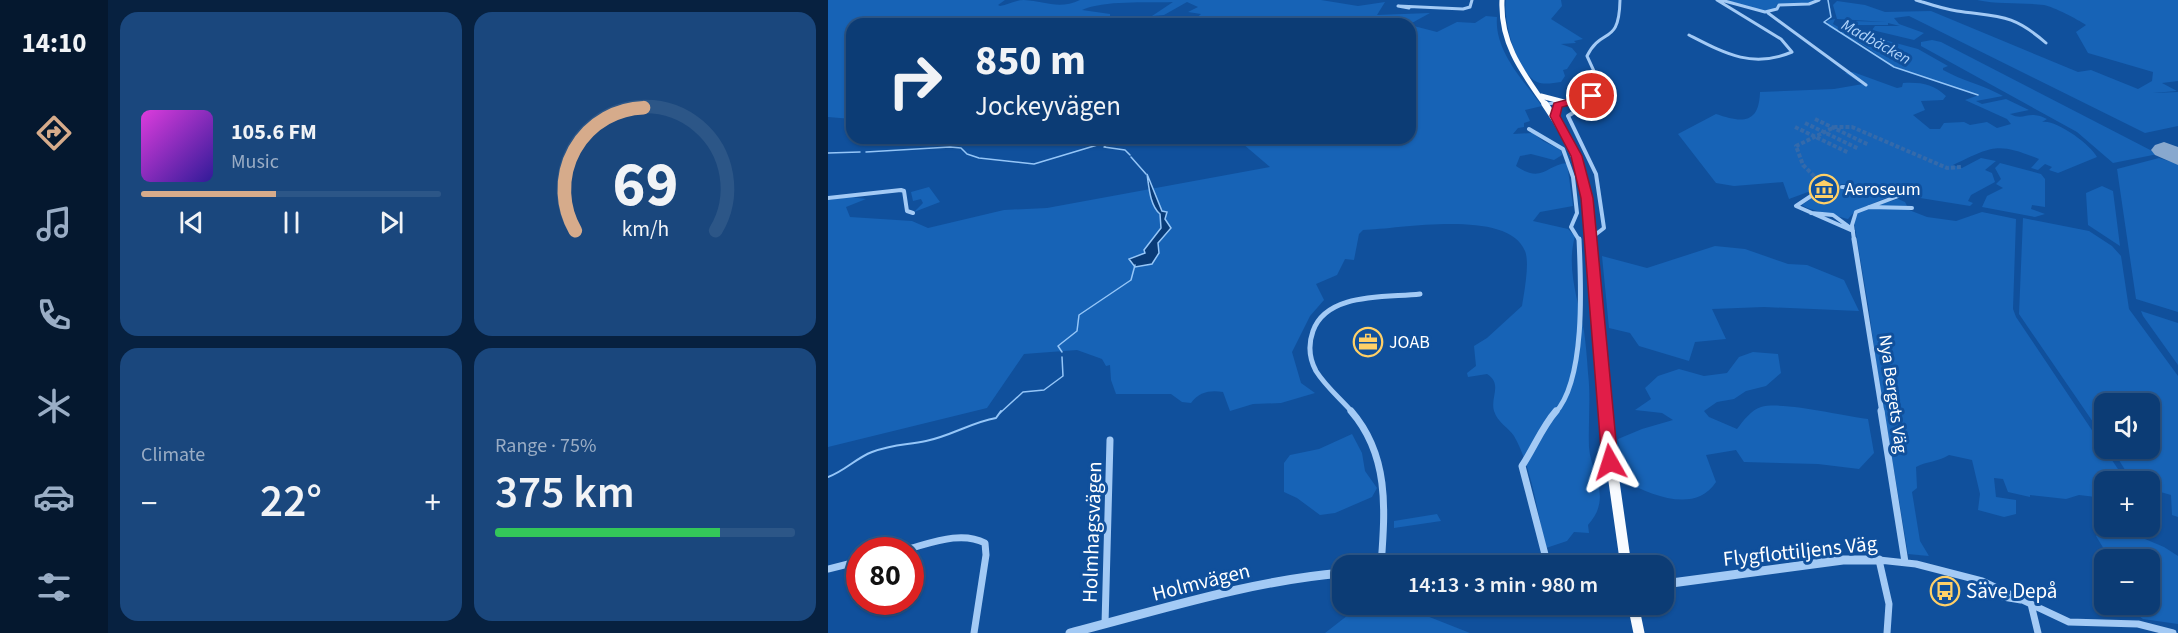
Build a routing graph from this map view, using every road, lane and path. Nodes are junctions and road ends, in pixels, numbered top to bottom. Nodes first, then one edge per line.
1 (1472, 0) edge
2 (1502, 0) edge
3 (1620, 0) edge
4 (1719, 0) edge
5 (1819, 0) edge
6 (1916, 0) edge
7 (1409, 9) dead end
8 (1768, 13) junction
9 (1689, 36) dead end
10 (2046, 43) dead end
11 (1866, 85) dead end
12 (1595, 93) junction
13 (1540, 95) junction
14 (1564, 102) junction
15 (1547, 104) junction
16 (1555, 116) junction
17 (1529, 129) dead end
18 (1842, 187) tunnel mouth
19 (1814, 194) tunnel mouth
20 (828, 198) edge
21 (1867, 207) junction
22 (1912, 208) dead end
23 (913, 213) dead end
24 (1853, 231) junction
25 (1590, 238) junction
26 (1420, 294) dead end
27 (1110, 440) dead end
28 (924, 546) edge
29 (1382, 555) edge
30 (1545, 555) edge
31 (1624, 555) edge
32 (1879, 560) junction
33 (1905, 562) junction
34 (846, 564) edge
35 (828, 568) edge
36 (1332, 574) edge
37 (1674, 583) edge
38 (2031, 604) junction
39 (1635, 615) edge
40 (1105, 624) junction
41 (974, 633) edge
42 (1070, 633) edge
43 (1639, 633) edge
44 (1887, 633) edge
45 (2038, 633) edge
46 (2173, 633) edge

1 - 7 street
2 - 13 highway
3 - 12 street
4 - 8 street
4 - 9 street
5 - 8 street
6 - 10 street
8 - 11 street
12 - 14 street
12 - 25 street
13 - 14 highway
13 - 15 highway
14 - 15 street
14 - 16 highway
15 - 16 highway
16 - 25 highway
17 - 30 street
18 - 21 street
19 - 24 street
20 - 23 street
21 - 22 street
21 - 24 street
24 - 33 street, Nya Bergets Väg
25 - 31 highway
26 - 29 street
27 - 40 street, Holmhagsvägen
28 - 41 street
32 - 33 street, Flygflottiljens Väg
32 - 37 street, Flygflottiljens Väg
32 - 44 street
33 - 38 street, Flygflottiljens Väg
34 - 35 street
36 - 40 street, Holmvägen
38 - 45 street
38 - 46 street, Flygflottiljens Väg
39 - 43 highway
40 - 42 street, Holmvägen

